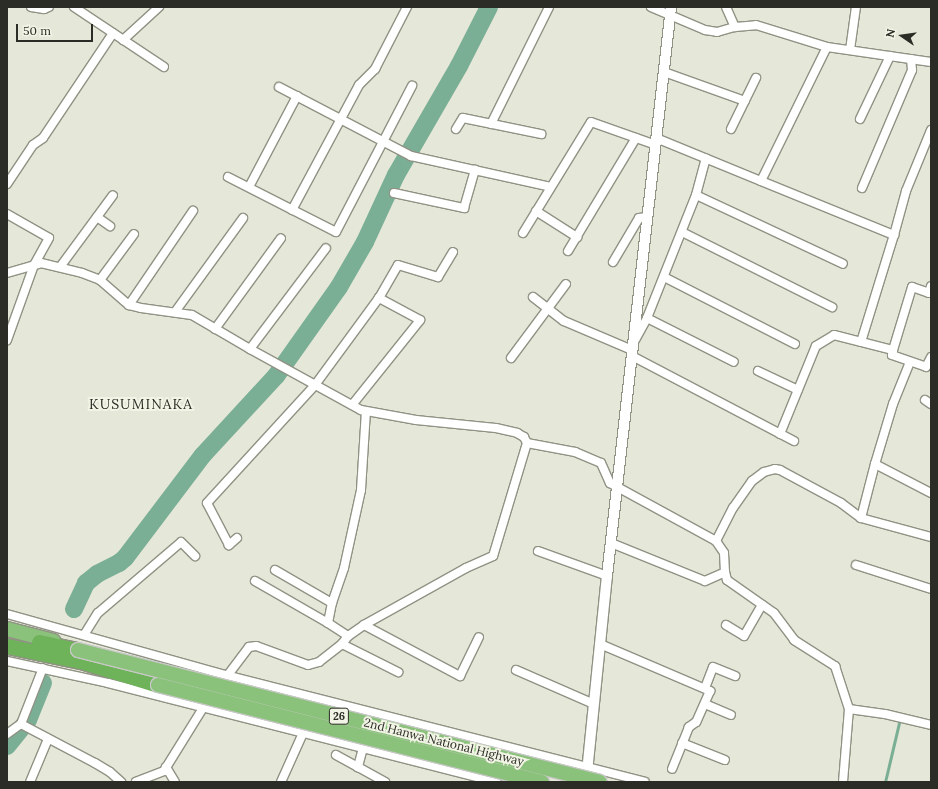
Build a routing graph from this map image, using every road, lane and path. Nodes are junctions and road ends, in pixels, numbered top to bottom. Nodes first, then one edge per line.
1 (31, 7) edge
2 (49, 7) edge
3 (74, 7) edge
4 (159, 7) edge
5 (407, 7) edge
6 (550, 7) edge
7 (651, 7) edge
8 (726, 7) edge
9 (856, 7) edge
10 (671, 11) edge
11 (735, 26) junction
12 (113, 33) junction
13 (123, 40) junction
14 (827, 47) junction
15 (850, 50) junction
16 (890, 56) junction
17 (911, 59) junction
18 (931, 62) edge
19 (164, 68) dead end
20 (664, 72) junction
21 (756, 78) dead end
22 (279, 86) dead end
23 (412, 86) dead end
24 (297, 96) junction
25 (745, 100) junction
26 (341, 119) junction
27 (860, 119) dead end
28 (491, 124) junction
29 (456, 129) dead end
30 (731, 129) dead end
31 (931, 130) edge
32 (542, 134) dead end
33 (636, 138) junction
34 (383, 141) junction
35 (656, 142) junction
36 (706, 158) junction
37 (475, 170) junction
38 (228, 177) dead end
39 (761, 181) junction
40 (7, 184) edge
41 (248, 187) junction
42 (551, 187) junction
43 (862, 188) dead end
44 (394, 193) dead end
45 (113, 195) dead end
46 (696, 195) junction
47 (292, 210) junction
48 (193, 211) dead end
49 (536, 211) junction
50 (7, 214) edge
51 (97, 217) junction
52 (648, 217) junction
53 (244, 218) dead end
54 (110, 226) dead end
55 (682, 232) junction
56 (523, 233) dead end
57 (134, 234) dead end
58 (894, 235) junction
59 (577, 237) junction
60 (281, 238) dead end
61 (326, 248) dead end
62 (568, 251) dead end
63 (453, 252) dead end
64 (612, 262) dead end
65 (843, 264) dead end
66 (34, 265) junction
67 (60, 267) junction
68 (7, 273) edge
69 (664, 277) junction
70 (100, 280) junction
71 (566, 284) dead end
72 (931, 286) edge
73 (533, 297) dead end
74 (379, 298) junction
75 (129, 305) junction
76 (832, 307) dead end
77 (548, 309) junction
78 (175, 312) junction
79 (647, 318) junction
80 (215, 329) junction
81 (7, 340) edge
82 (861, 342) junction
83 (795, 344) dead end
84 (250, 349) junction
85 (632, 350) junction
86 (893, 350) junction
87 (931, 357) edge
88 (511, 358) dead end
89 (734, 362) dead end
90 (910, 362) junction
91 (758, 370) dead end
92 (315, 385) junction
93 (798, 390) junction
94 (352, 405) junction
95 (366, 411) junction
96 (780, 434) junction
97 (794, 442) dead end
98 (526, 443) junction
99 (875, 464) junction
100 (617, 486) junction
101 (931, 493) edge
102 (861, 518) junction
103 (931, 537) edge
104 (237, 538) dead end
105 (716, 541) junction
106 (610, 543) junction
107 (538, 551) dead end
108 (194, 556) dead end
109 (856, 565) dead end
110 (275, 570) dead end
111 (725, 572) junction
112 (607, 576) junction
113 (255, 581) dead end
114 (931, 589) edge
115 (332, 603) junction
116 (762, 605) junction
117 (7, 614) edge
118 (328, 624) junction
119 (364, 625) junction
120 (726, 625) dead end
121 (7, 629) edge
122 (84, 635) junction
123 (7, 636) edge
124 (348, 636) junction
125 (479, 637) dead end
126 (342, 644) junction
127 (600, 644) junction
128 (7, 646) edge
129 (78, 650) junction
130 (7, 652) edge
131 (7, 661) edge
132 (43, 668) junction
133 (516, 670) dead end
134 (398, 672) dead end
135 (226, 675) junction
136 (735, 676) dead end
137 (158, 685) junction
138 (705, 688) junction
139 (594, 704) junction
140 (705, 704) junction
141 (203, 708) junction
142 (849, 709) junction
143 (731, 715) dead end
144 (931, 724) edge
145 (24, 725) junction
146 (303, 733) junction
147 (7, 734) edge
148 (48, 739) junction
149 (682, 743) junction
150 (364, 748) junction
151 (336, 755) dead end
152 (725, 760) dead end
153 (166, 767) junction
154 (358, 767) junction
155 (588, 767) junction
156 (672, 769) dead end
157 (30, 782) edge
158 (122, 782) edge
159 (136, 782) edge
160 (175, 782) edge
161 (281, 782) edge
162 (385, 782) edge
163 (497, 782) edge
164 (542, 782) edge
165 (586, 782) edge
166 (600, 782) edge
167 (645, 782) edge
168 (842, 782) edge

1 - 2 street
3 - 12 street
4 - 13 street
5 - 26 street
6 - 28 street
7 - 10 street
8 - 11 street
9 - 15 street
10 - 11 street
10 - 20 street
11 - 14 street
12 - 13 street
12 - 40 street
13 - 19 street
14 - 15 street
14 - 39 street
15 - 16 street
16 - 17 street
16 - 27 street
17 - 18 street
17 - 43 street
20 - 25 street
20 - 35 street
21 - 25 street
22 - 24 street
23 - 34 street
24 - 26 street
24 - 41 street
25 - 30 street
26 - 34 street
26 - 47 street
28 - 29 street
28 - 32 street
31 - 58 street
33 - 35 street
33 - 42 street
33 - 59 street
34 - 37 street
34 - 47 street
35 - 36 street
35 - 52 street
36 - 39 street
36 - 46 street
37 - 42 street
37 - 44 street
38 - 41 street
39 - 58 street
41 - 47 street
42 - 49 street
45 - 51 street
46 - 55 street
46 - 65 street
48 - 75 street
49 - 56 street
49 - 59 street
50 - 66 street
51 - 54 street
51 - 67 street
52 - 64 street
52 - 85 street
53 - 78 street
55 - 69 street
55 - 76 street
57 - 70 street
58 - 82 street
59 - 62 street
60 - 80 street
61 - 84 street
63 - 74 street
66 - 67 street
66 - 68 street
66 - 81 street
67 - 70 street
69 - 79 street
69 - 83 street
70 - 75 street
71 - 77 street
72 - 86 street
73 - 77 street
74 - 92 street
74 - 94 street
75 - 78 street
77 - 85 street
77 - 88 street
78 - 80 street
79 - 85 street
79 - 89 street
80 - 84 street
82 - 86 street
82 - 93 street
84 - 92 street
85 - 96 street
85 - 100 street
86 - 90 street
87 - 90 street
90 - 99 street
91 - 93 street
92 - 94 street
92 - 104 street
93 - 96 street
94 - 95 street
95 - 98 street
95 - 115 street
96 - 97 street
98 - 100 street
98 - 119 street
99 - 101 street
99 - 102 street
100 - 105 street
100 - 106 street
102 - 103 street
102 - 105 street
105 - 111 street
106 - 111 street
106 - 112 street
107 - 112 street
108 - 122 street
109 - 114 street
110 - 115 street
111 - 116 street
112 - 127 street
113 - 118 street
115 - 118 street
116 - 120 street
116 - 142 street
117 - 122 street
118 - 124 street
119 - 124 street
119 - 125 street
121 - 129 highway, 26
122 - 135 street
123 - 129 highway, 26
124 - 126 street
126 - 134 street
126 - 135 street
127 - 138 street
127 - 139 street
128 - 137 highway, 26
129 - 166 highway, 2nd Hanwa National Highway / 26, bridge
130 - 137 highway, 26
131 - 132 street
132 - 141 street
132 - 145 street
133 - 139 street
135 - 141 street
135 - 155 street
136 - 138 street
137 - 164 highway, 2nd Hanwa National Highway / 26, bridge
138 - 140 street
139 - 155 street
140 - 143 street
140 - 149 street
141 - 146 street
141 - 153 street
142 - 144 street
142 - 168 street
145 - 147 street
145 - 148 street
146 - 150 street
146 - 161 street
148 - 157 street
148 - 158 street
149 - 152 street
149 - 156 street
150 - 154 street
150 - 163 street
151 - 154 street
153 - 159 street
153 - 160 street
154 - 162 street
155 - 165 street
155 - 167 street

